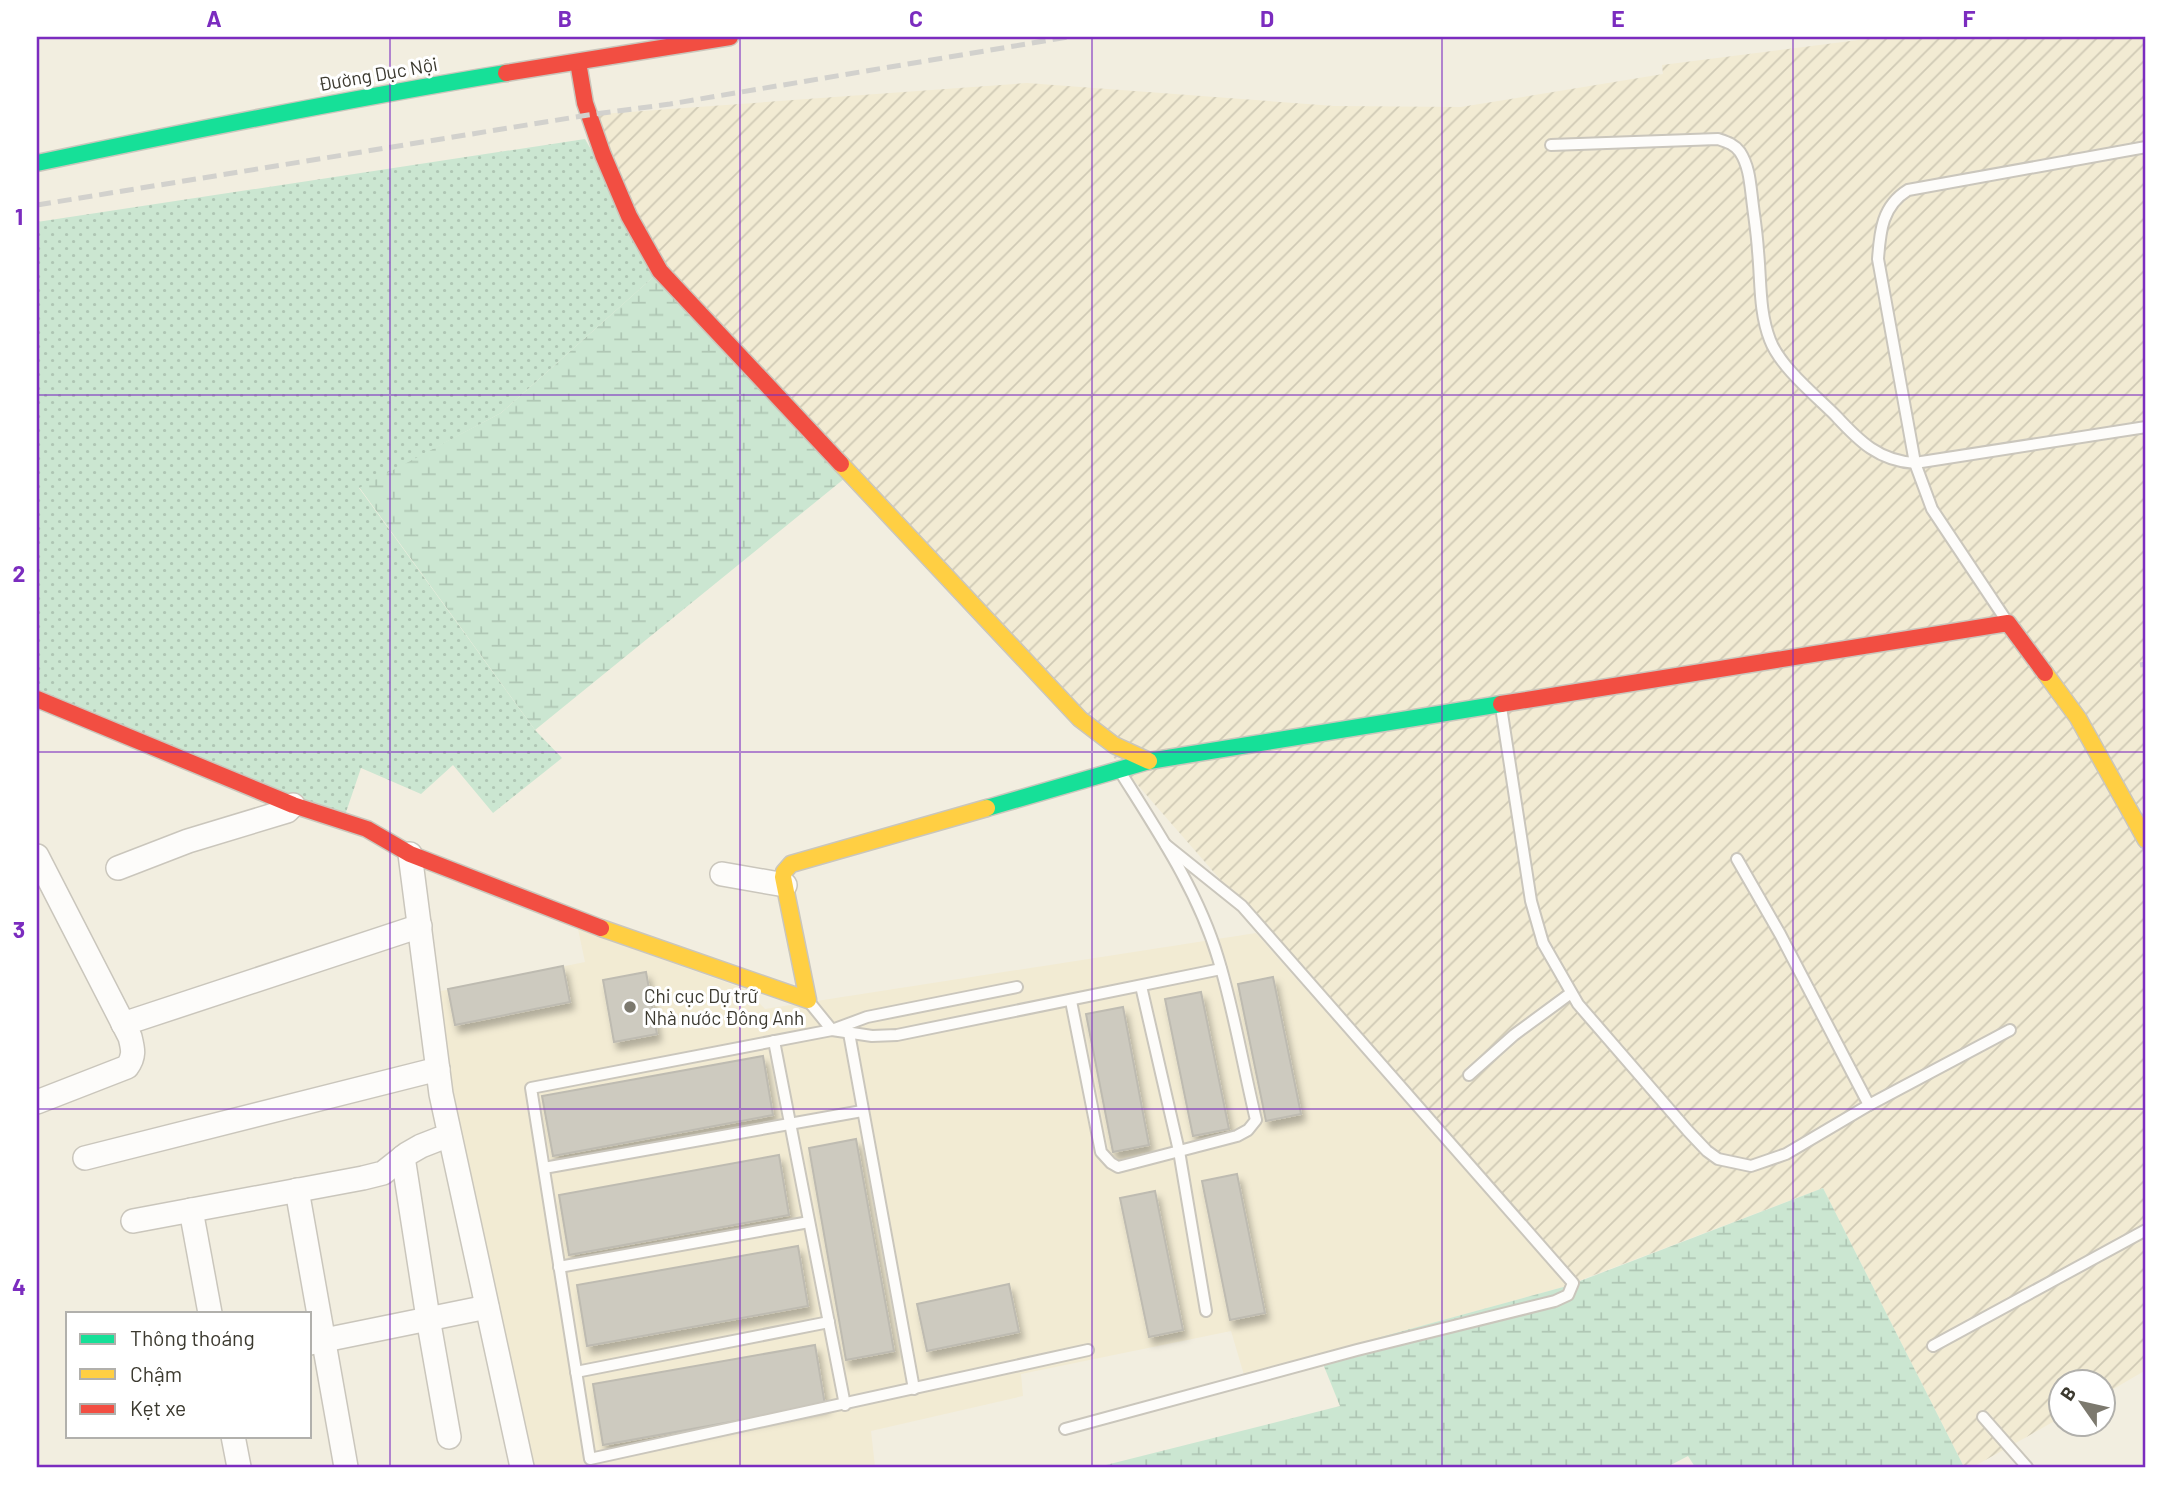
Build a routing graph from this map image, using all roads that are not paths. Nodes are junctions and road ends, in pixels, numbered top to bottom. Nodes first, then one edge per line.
1 (730, 37) edge
2 (681, 41) edge
3 (578, 62) junction
4 (1551, 145) dead end
5 (2146, 147) edge
6 (37, 163) edge
7 (2146, 428) edge
8 (1915, 463) junction
9 (2008, 623) junction
10 (37, 699) edge
11 (1501, 704) junction
12 (1149, 761) junction
13 (1119, 771) junction
14 (293, 805) junction
15 (2146, 841) edge
16 (1166, 845) junction
17 (410, 853) junction
18 (37, 856) edge
19 (1737, 859) dead end
20 (118, 868) dead end
21 (722, 874) dead end
22 (785, 886) junction
23 (420, 926) junction
24 (1221, 969) junction
25 (1141, 986) junction
26 (1017, 987) dead end
27 (1571, 992) junction
28 (808, 1000) junction
29 (1071, 1001) junction
30 (123, 1024) junction
31 (832, 1030) junction
32 (2010, 1030) dead end
33 (849, 1033) junction
34 (774, 1041) junction
35 (438, 1069) junction
36 (1469, 1075) dead end
37 (37, 1102) edge
38 (1869, 1105) junction
39 (862, 1111) junction
40 (790, 1124) junction
41 (450, 1138) junction
42 (1179, 1151) junction
43 (403, 1157) junction
44 (85, 1158) dead end
45 (544, 1168) junction
46 (297, 1190) junction
47 (191, 1210) junction
48 (133, 1221) dead end
49 (809, 1222) junction
50 (2146, 1230) edge
51 (559, 1267) junction
52 (487, 1307) junction
53 (1206, 1311) dead end
54 (210, 1312) edge
55 (428, 1318) junction
56 (829, 1322) junction
57 (317, 1341) edge
58 (1933, 1346) dead end
59 (1088, 1350) dead end
60 (576, 1372) junction
61 (914, 1389) junction
62 (845, 1405) junction
63 (1983, 1417) dead end
64 (1065, 1429) dead end
65 (449, 1437) dead end
66 (233, 1438) edge
67 (239, 1467) edge
68 (346, 1467) edge
69 (522, 1467) edge
70 (2027, 1467) edge

1 - 2 street, Đường Dục Nội
2 - 3 street, Đường Dục Nội
3 - 6 street, Đường Dục Nội
3 - 12 street
4 - 8 lane
5 - 8 lane
7 - 8 lane
8 - 9 lane
9 - 11 street
9 - 15 street
10 - 14 street
11 - 12 street
11 - 27 lane
12 - 13 street
13 - 16 lane
13 - 22 street
14 - 17 street
14 - 20 street
16 - 24 lane
16 - 64 lane
17 - 23 street
17 - 28 street
18 - 30 street
19 - 38 lane
21 - 22 street
22 - 28 street
23 - 30 street
23 - 35 street
24 - 25 lane
24 - 42 lane
25 - 29 lane
25 - 42 lane
26 - 31 lane
27 - 36 lane
27 - 38 lane
28 - 31 lane
29 - 33 lane
29 - 42 lane
30 - 37 street
31 - 33 lane
31 - 34 lane
32 - 38 lane
33 - 39 lane
34 - 40 lane
34 - 45 lane
35 - 41 street
35 - 44 street
39 - 40 lane
39 - 61 lane
40 - 45 lane
40 - 49 lane
41 - 43 street
41 - 52 street
42 - 53 lane
43 - 46 street
43 - 55 street
45 - 51 lane
46 - 47 street
46 - 57 street
47 - 48 street
47 - 54 street
49 - 51 lane
49 - 56 lane
50 - 58 lane
51 - 60 lane
52 - 55 street
52 - 69 street
55 - 57 street
55 - 65 street
56 - 60 lane
56 - 62 lane
57 - 68 street
59 - 61 lane
60 - 62 lane
61 - 62 lane
63 - 70 lane
66 - 67 street

